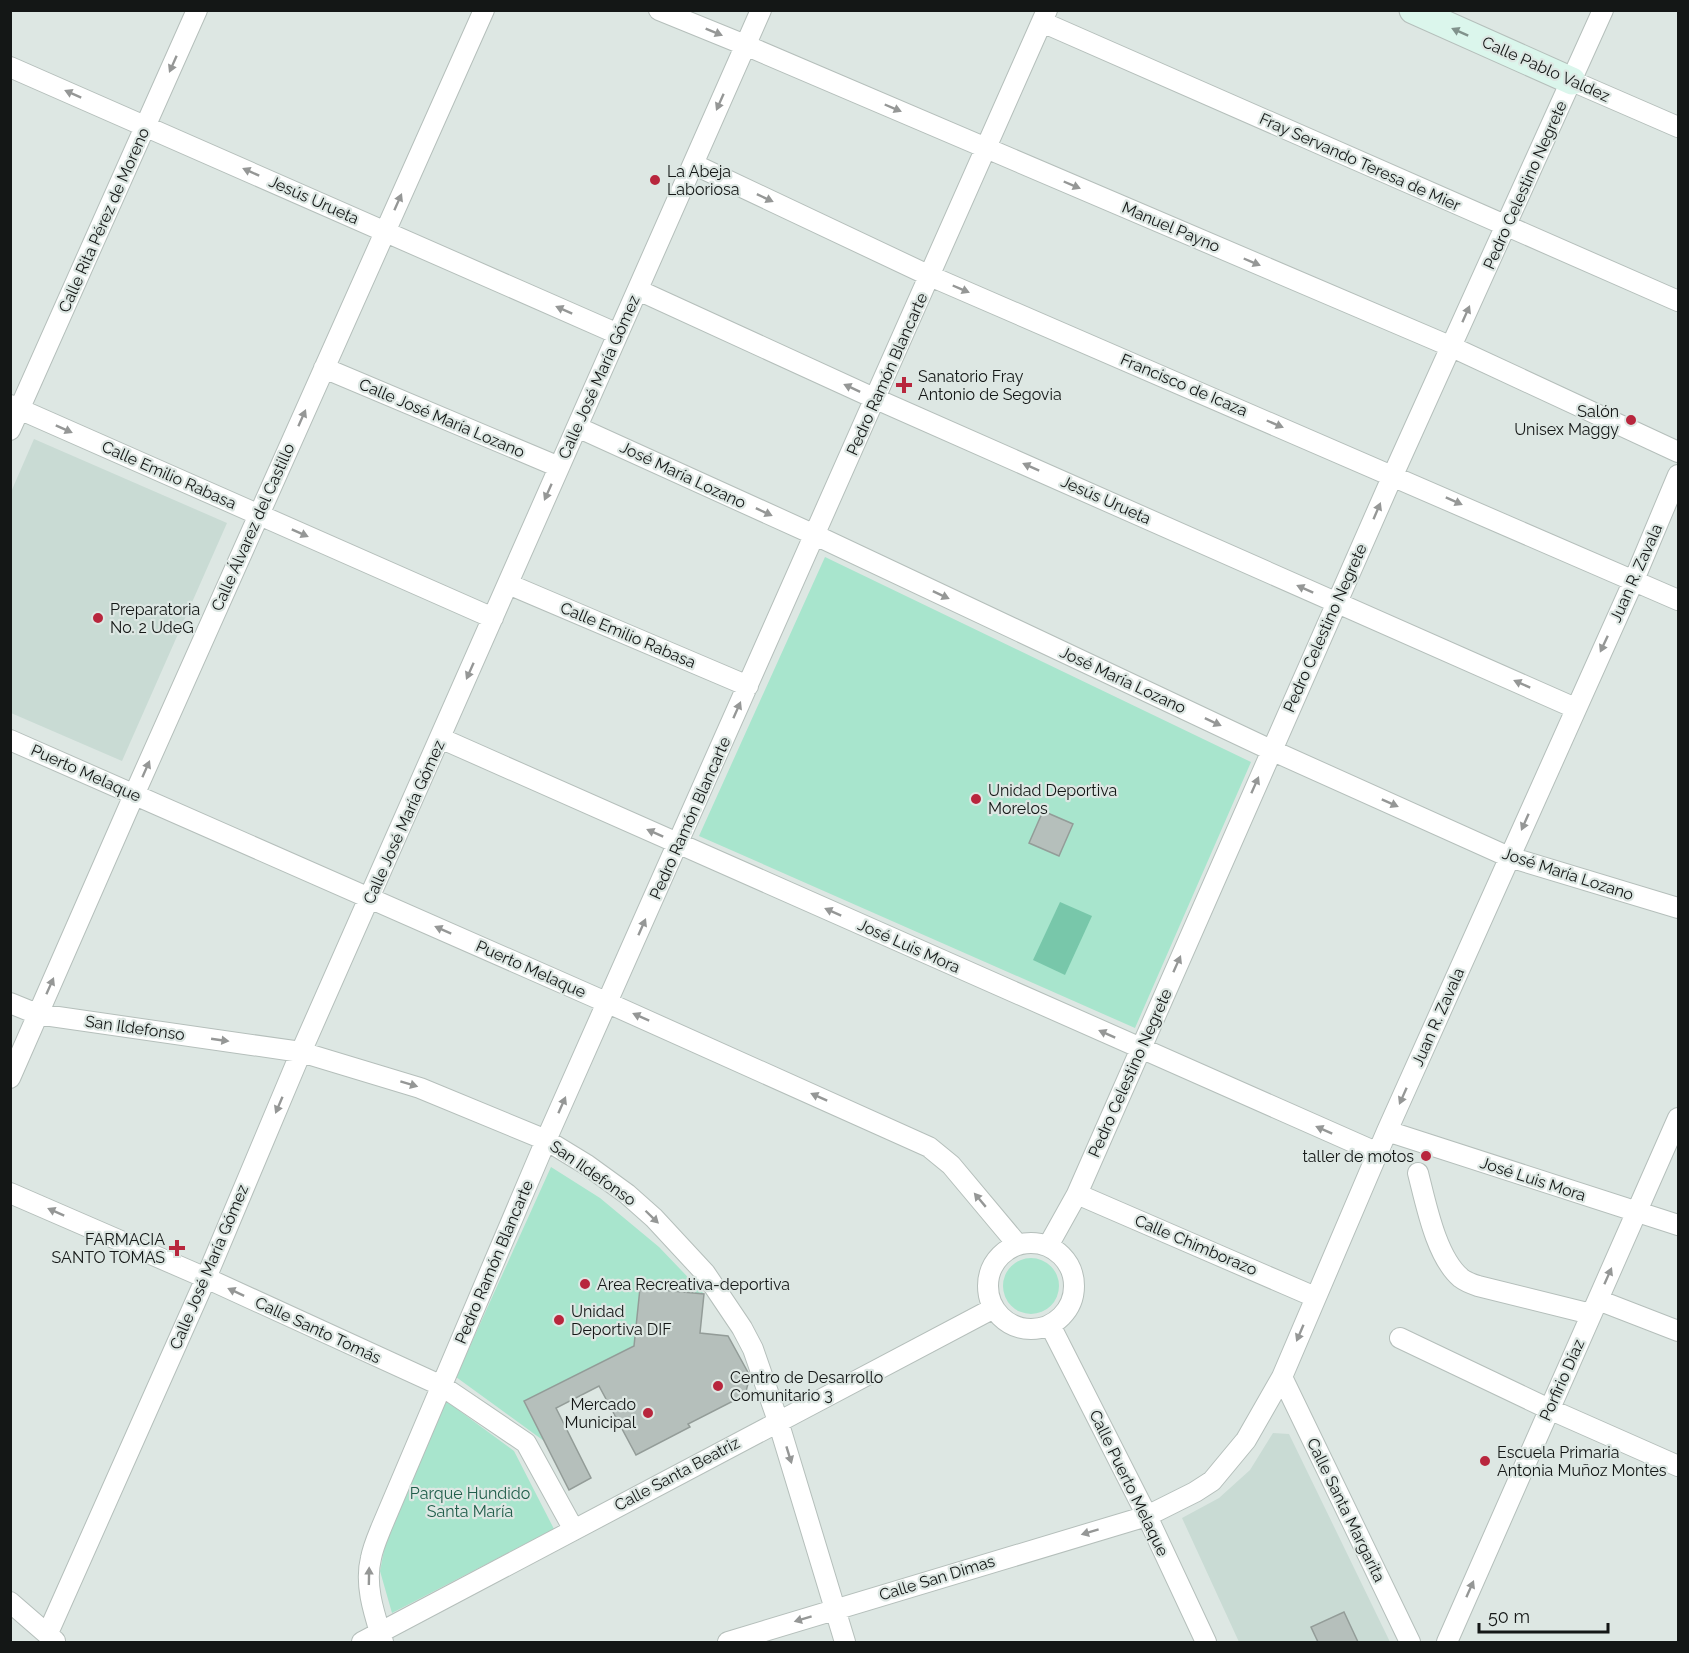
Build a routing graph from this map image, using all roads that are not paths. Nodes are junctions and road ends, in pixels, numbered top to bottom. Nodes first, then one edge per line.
1 (198, 10) edge
2 (483, 10) edge
3 (659, 10) edge
4 (761, 10) edge
5 (1413, 10) edge
6 (1603, 10) edge
7 (1045, 16) edge
8 (746, 45) junction
9 (10, 67) edge
10 (1572, 81) junction
11 (146, 126) junction
12 (1678, 127) edge
13 (987, 148) junction
14 (693, 164) junction
15 (1506, 226) junction
16 (385, 231) junction
17 (930, 276) junction
18 (638, 290) junction
19 (1678, 301) edge
20 (618, 333) junction
21 (1452, 347) junction
22 (324, 368) junction
23 (876, 399) junction
24 (15, 407) edge
25 (578, 427) junction
26 (10, 430) edge
27 (1678, 452) edge
28 (560, 467) junction
29 (1393, 475) junction
30 (1678, 476) edge
31 (259, 515) junction
32 (815, 536) junction
33 (1634, 580) junction
34 (508, 584) junction
35 (1678, 600) edge
36 (1337, 603) junction
37 (493, 618) junction
38 (748, 686) junction
39 (1575, 708) junction
40 (440, 738) junction
41 (10, 740) edge
42 (1271, 750) junction
43 (134, 795) junction
44 (679, 844) junction
45 (1509, 857) junction
46 (370, 898) junction
47 (1678, 909) edge
48 (10, 1003) edge
49 (608, 1003) junction
50 (37, 1014) junction
51 (1141, 1048) junction
52 (301, 1052) junction
53 (10, 1078) edge
54 (1678, 1118) edge
55 (1387, 1131) junction
56 (546, 1140) junction
57 (1378, 1153) junction
58 (1418, 1173) dead end
59 (10, 1193) edge
60 (1077, 1194) junction
61 (1636, 1212) junction
62 (1678, 1225) edge
63 (1018, 1245) junction
64 (1048, 1246) junction
65 (206, 1278) junction
66 (1315, 1297) junction
67 (1595, 1307) junction
68 (994, 1308) junction
69 (1050, 1325) junction
70 (1678, 1331) edge
71 (1400, 1338) dead end
72 (1282, 1377) junction
73 (441, 1386) junction
74 (1549, 1409) junction
75 (778, 1420) junction
76 (1678, 1466) edge
77 (1147, 1516) junction
78 (574, 1530) junction
79 (10, 1602) edge
80 (835, 1609) junction
81 (53, 1638) edge
82 (381, 1638) edge
83 (362, 1642) edge
84 (728, 1642) edge
85 (845, 1642) edge
86 (1206, 1642) edge
87 (1410, 1642) edge
88 (1447, 1642) edge

1 -> 11 street, Calle Rita Pérez de Moreno
16 -> 2 street, Calle Álvarez del Castillo
3 -> 8 street, Manuel Payno
4 - 8 street, Calle José María Gómez
10 -> 5 street, Calle Pablo Valdez
6 - 10 street, Pedro Celestino Negrete
7 - 13 street, Pedro Ramón Blancarte
7 - 15 street, Fray Servando Teresa de Mier
8 -> 13 street, Manuel Payno
8 -> 14 street, Calle José María Gómez
11 -> 9 street, Jesús Urueta
10 - 12 street, Calle Pablo Valdez
10 - 15 street, Pedro Celestino Negrete
16 -> 11 street, Jesús Urueta
11 - 24 street, Calle Rita Pérez de Moreno
13 - 17 street, Pedro Ramón Blancarte
13 -> 21 street, Manuel Payno
14 -> 17 street, Francisco de Icaza
14 - 18 street, Calle José María Gómez
15 - 19 street, Fray Servando Teresa de Mier
21 -> 15 street, Pedro Celestino Negrete
20 -> 16 street, Jesús Urueta
16 - 22 street, Calle Álvarez del Castillo
17 - 23 street, Pedro Ramón Blancarte
17 -> 29 street, Francisco de Icaza
18 - 20 street, Calle José María Gómez
23 -> 18 street, Jesús Urueta
20 - 25 street, Calle José María Gómez
21 - 27 street, Manuel Payno
21 - 29 street, Pedro Celestino Negrete
22 - 28 street, Calle José María Lozano
31 -> 22 street, Calle Álvarez del Castillo
23 - 32 street, Pedro Ramón Blancarte
36 -> 23 street, Jesús Urueta
24 - 26 street, Calle Rita Pérez de Moreno
24 -> 31 street, Calle Emilio Rabasa
25 - 28 street, Calle José María Gómez
25 -> 32 street, José María Lozano
28 -> 34 street, Calle José María Gómez
29 -> 33 street, Francisco de Icaza
36 -> 29 street, Pedro Celestino Negrete
30 - 33 street, Juan R. Zavala
31 -> 37 street, Calle Emilio Rabasa
43 -> 31 street, Calle Álvarez del Castillo
32 - 38 street, Pedro Ramón Blancarte
32 -> 42 street, José María Lozano
33 - 35 street, Francisco de Icaza
33 -> 39 street, Juan R. Zavala
34 - 37 street, Calle José María Gómez
34 - 38 street, Calle Emilio Rabasa
39 -> 36 street, Jesús Urueta
36 - 42 street, Pedro Celestino Negrete
37 -> 40 street, Calle José María Gómez
44 -> 38 street, Pedro Ramón Blancarte
39 -> 45 street, Juan R. Zavala
44 -> 40 street, José Luis Mora
40 - 46 street, Calle José María Gómez
41 - 43 street, Puerto Melaque
42 -> 45 street, José María Lozano
51 -> 42 street, Pedro Celestino Negrete
43 - 46 street, Puerto Melaque
50 -> 43 street, Calle Álvarez del Castillo
49 -> 44 street, Pedro Ramón Blancarte
51 -> 44 street, José Luis Mora
45 - 47 street, José María Lozano
45 -> 55 street, Juan R. Zavala
49 -> 46 street, Puerto Melaque
46 - 52 street, Calle José María Gómez
48 - 50 street, San Ildefonso
56 -> 49 street, Pedro Ramón Blancarte
63 -> 49 street, Puerto Melaque
50 -> 52 street, San Ildefonso
50 - 53 street, Calle Álvarez del Castillo
57 -> 51 street, José Luis Mora
51 - 60 street, Pedro Celestino Negrete
52 -> 56 street, San Ildefonso
52 -> 65 street, Calle José María Gómez
54 - 61 street, Porfirio Díaz
55 - 57 street, Juan R. Zavala
55 - 61 street, José Luis Mora
56 - 73 street, Pedro Ramón Blancarte
56 -> 75 street, San Ildefonso
57 - 66 street, Juan R. Zavala
58 - 67 street
65 -> 59 street, Calle Santo Tomás
60 - 64 street, Pedro Celestino Negrete
60 - 66 street, Calle Chimborazo
61 - 62 street, José Luis Mora
67 -> 61 street, Porfirio Díaz
63 - 64 street
63 - 68 street
64 - 69 street
73 -> 65 street, Calle Santo Tomás
65 - 81 street, Calle José María Gómez
66 -> 72 street, Juan R. Zavala
67 - 70 street
67 - 74 street, Porfirio Díaz
68 - 69 street
68 - 75 street, Calle Santa Beatriz
69 - 77 street, Calle Puerto Melaque
71 - 74 street
72 - 77 street, Juan R. Zavala
72 - 87 street, Calle Santa Margarita
73 - 78 street, Calle Santo Tomás
82 -> 73 street, Pedro Ramón Blancarte
74 - 76 street
88 -> 74 street, Porfirio Díaz
75 - 78 street, Calle Santa Beatriz
75 -> 80 street, San Ildefonso
77 -> 80 street, Calle San Dimas
77 - 86 street, Calle Puerto Melaque
78 - 82 street, Calle Santa Beatriz
79 - 81 street
80 -> 84 street, Calle San Dimas
80 - 85 street, San Ildefonso
82 - 83 street, Calle Santa Beatriz

